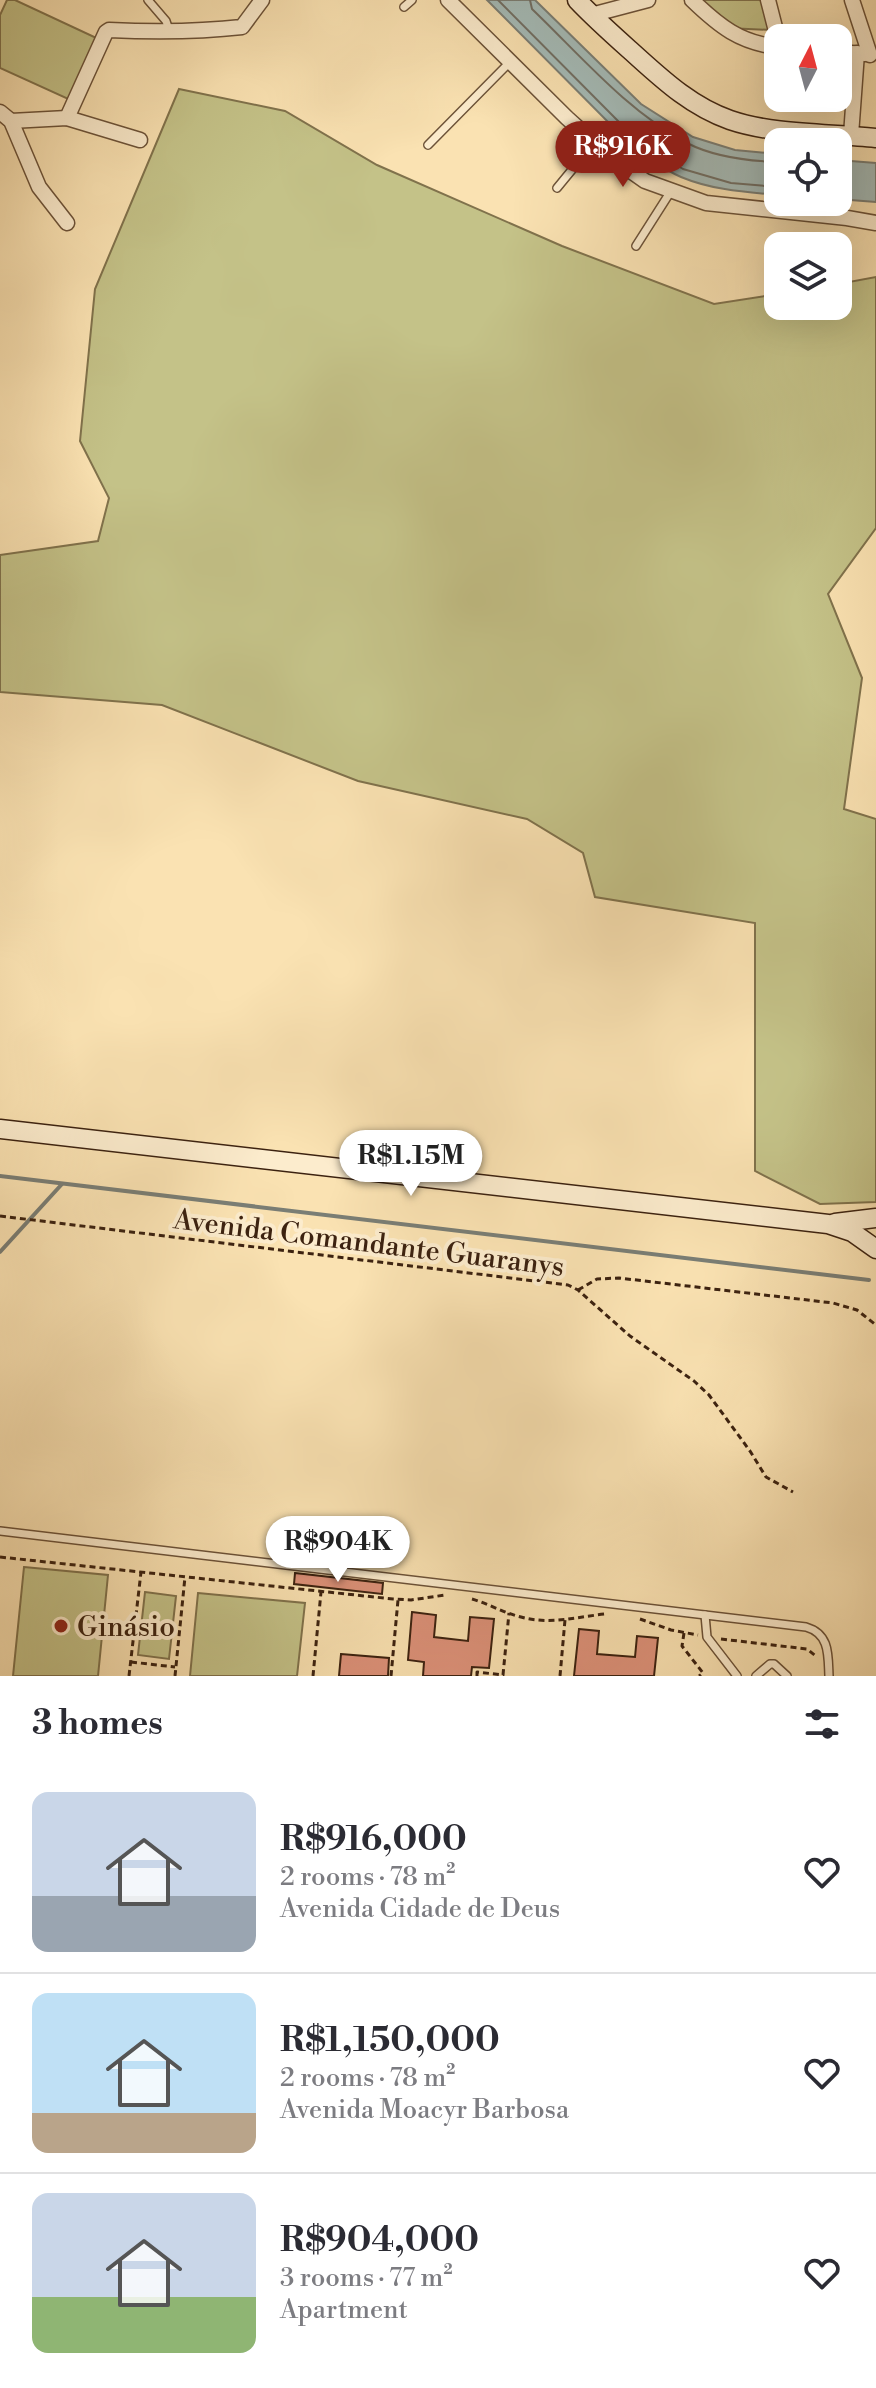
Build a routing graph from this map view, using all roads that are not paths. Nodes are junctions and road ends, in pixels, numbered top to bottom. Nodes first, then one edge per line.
1 (148, 0) edge
2 (262, 0) edge
3 (412, 0) edge
4 (448, 0) edge
5 (577, 0) edge
6 (648, 0) edge
7 (692, 0) edge
8 (768, 0) edge
9 (852, 0) edge
10 (404, 7) dead end
11 (591, 15) junction
12 (774, 24) edge
13 (169, 30) junction
14 (764, 45) edge
15 (868, 55) edge
16 (510, 62) junction
17 (6, 116) edge
18 (67, 118) junction
19 (772, 128) edge
20 (852, 130) edge
21 (852, 135) edge
22 (876, 138) edge
23 (140, 140) dead end
24 (594, 143) junction
25 (428, 145) dead end
26 (557, 188) dead end
27 (671, 191) junction
28 (67, 223) dead end
29 (876, 223) edge
30 (636, 246) dead end
31 (0, 1129) edge
32 (876, 1218) edge
33 (828, 1224) junction
34 (876, 1249) edge
35 (0, 1531) edge
36 (705, 1615) junction
37 (737, 1676) edge
38 (756, 1676) edge
39 (787, 1676) edge
40 (829, 1676) edge

1 - 13 lane
2 - 13 street
3 - 10 lane
4 - 16 street
5 - 11 street
6 - 11 street
7 - 14 street
8 - 12 street
9 - 15 street
11 - 19 street
13 - 18 street
15 - 20 street
16 - 24 street
16 - 25 lane
17 - 18 street
17 - 28 street
18 - 23 street
21 - 22 street
24 - 26 lane
24 - 27 street
27 - 29 street
27 - 30 lane
31 - 33 street
32 - 33 street
33 - 34 street
35 - 36 lane
36 - 37 lane
36 - 40 lane
38 - 39 lane

